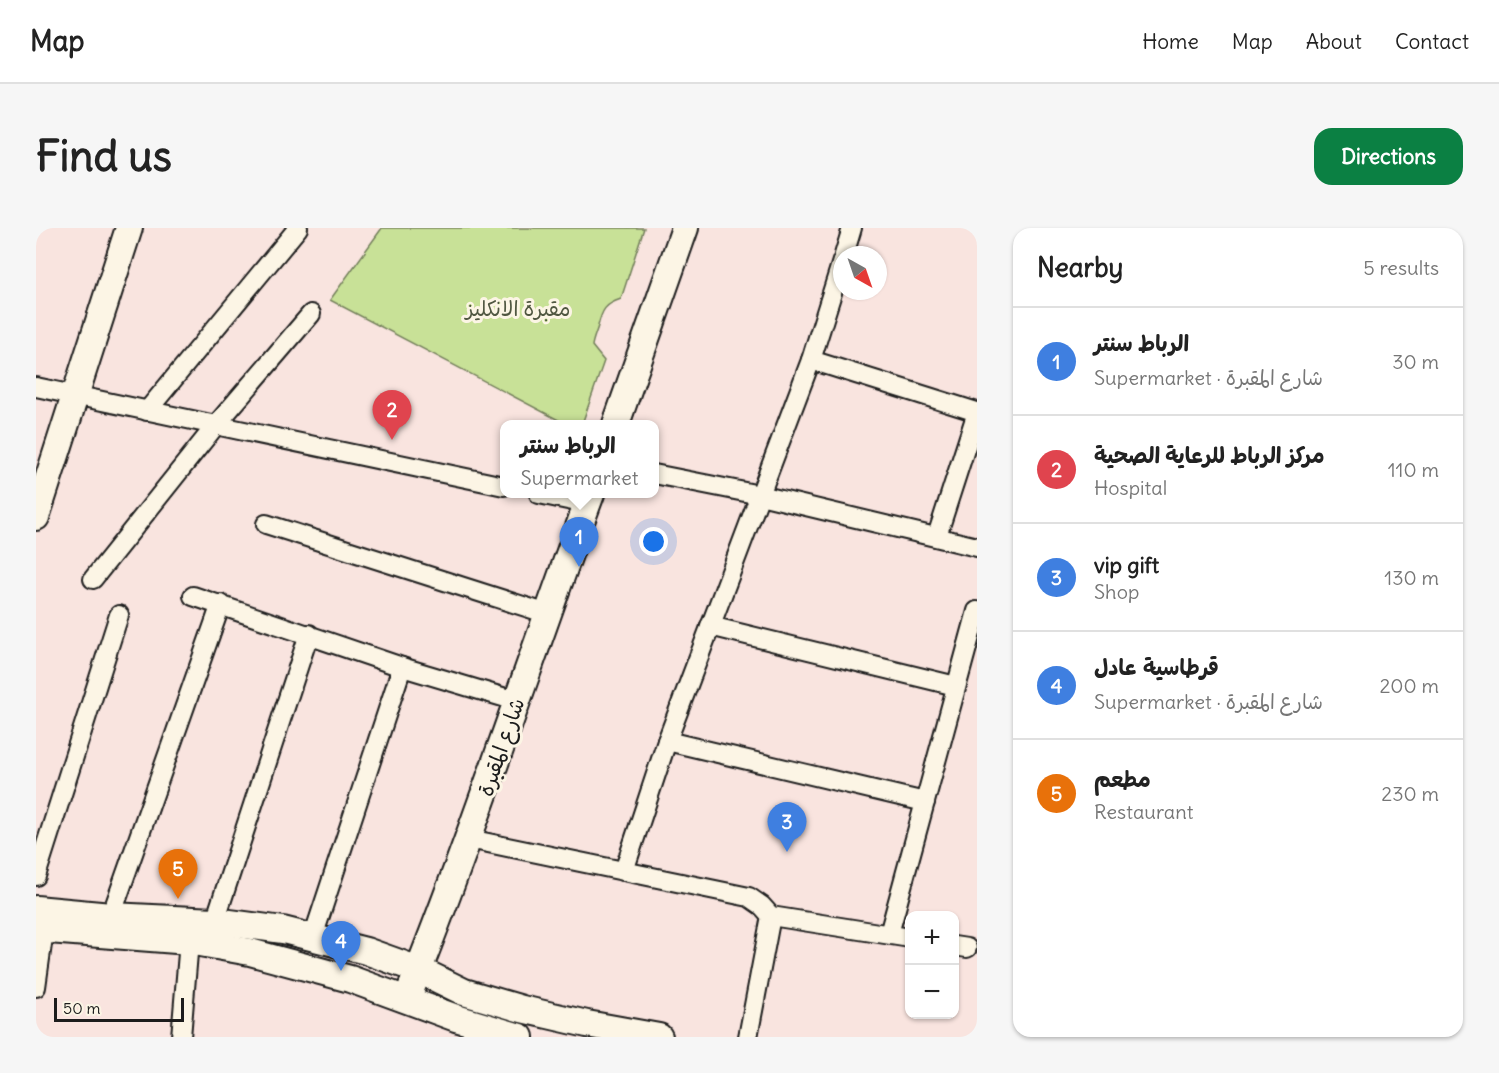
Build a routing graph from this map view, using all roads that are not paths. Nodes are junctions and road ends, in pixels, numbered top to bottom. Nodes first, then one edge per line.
1 (129, 228) edge
2 (298, 228) edge
3 (686, 228) edge
4 (852, 228) edge
5 (847, 246) edge
6 (833, 290) edge
7 (311, 314) dead end
8 (811, 360) junction
9 (36, 387) edge
10 (75, 396) junction
11 (147, 411) junction
12 (977, 412) edge
13 (617, 420) edge
14 (216, 425) junction
15 (659, 475) edge
16 (500, 485) edge
17 (760, 495) junction
18 (589, 499) edge
19 (38, 506) edge
20 (266, 524) dead end
21 (937, 536) junction
22 (977, 547) edge
23 (93, 579) dead end
24 (193, 596) dead end
25 (221, 604) junction
26 (977, 611) edge
27 (548, 614) junction
28 (119, 615) dead end
29 (710, 626) junction
30 (309, 634) junction
31 (402, 667) junction
32 (956, 686) junction
33 (516, 701) junction
34 (667, 741) junction
35 (925, 802) junction
36 (469, 839) junction
37 (624, 871) junction
38 (36, 876) edge
39 (111, 916) junction
40 (771, 916) junction
41 (215, 921) junction
42 (39, 923) edge
43 (889, 934) junction
44 (314, 937) junction
45 (905, 937) edge
46 (189, 941) junction
47 (418, 970) junction
48 (36, 987) edge
49 (407, 999) junction
50 (181, 1037) edge
51 (520, 1037) edge
52 (658, 1037) edge
53 (748, 1037) edge

1 - 10 main road
2 - 11 street
3 - 13 main road
4 - 5 street
6 - 8 street
7 - 14 street
8 - 12 street
8 - 17 street
9 - 10 street
10 - 11 street
10 - 19 main road
11 - 14 street
12 - 21 street
14 - 16 street
14 - 23 street
15 - 17 street
17 - 21 street
17 - 29 street
18 - 27 main road, شارع المقبرة
20 - 27 street
21 - 22 street
24 - 25 street
25 - 30 street
25 - 39 street
26 - 32 street
27 - 33 main road, شارع المقبرة
28 - 38 street
29 - 32 street
29 - 34 street
30 - 31 street
30 - 41 street
31 - 33 street
31 - 44 street
32 - 35 street
33 - 36 main road, شارع المقبرة
34 - 35 street
34 - 37 street
35 - 43 street
36 - 37 street
36 - 47 main road, شارع المقبرة
37 - 40 street
39 - 41 main road
39 - 42 main road
40 - 43 street
40 - 53 street
41 - 44 main road
42 - 46 main road
42 - 48 street
43 - 45 street
44 - 47 main road
46 - 49 main road
46 - 50 street
47 - 49 main road, شارع المقبرة
47 - 52 main road
49 - 51 main road

